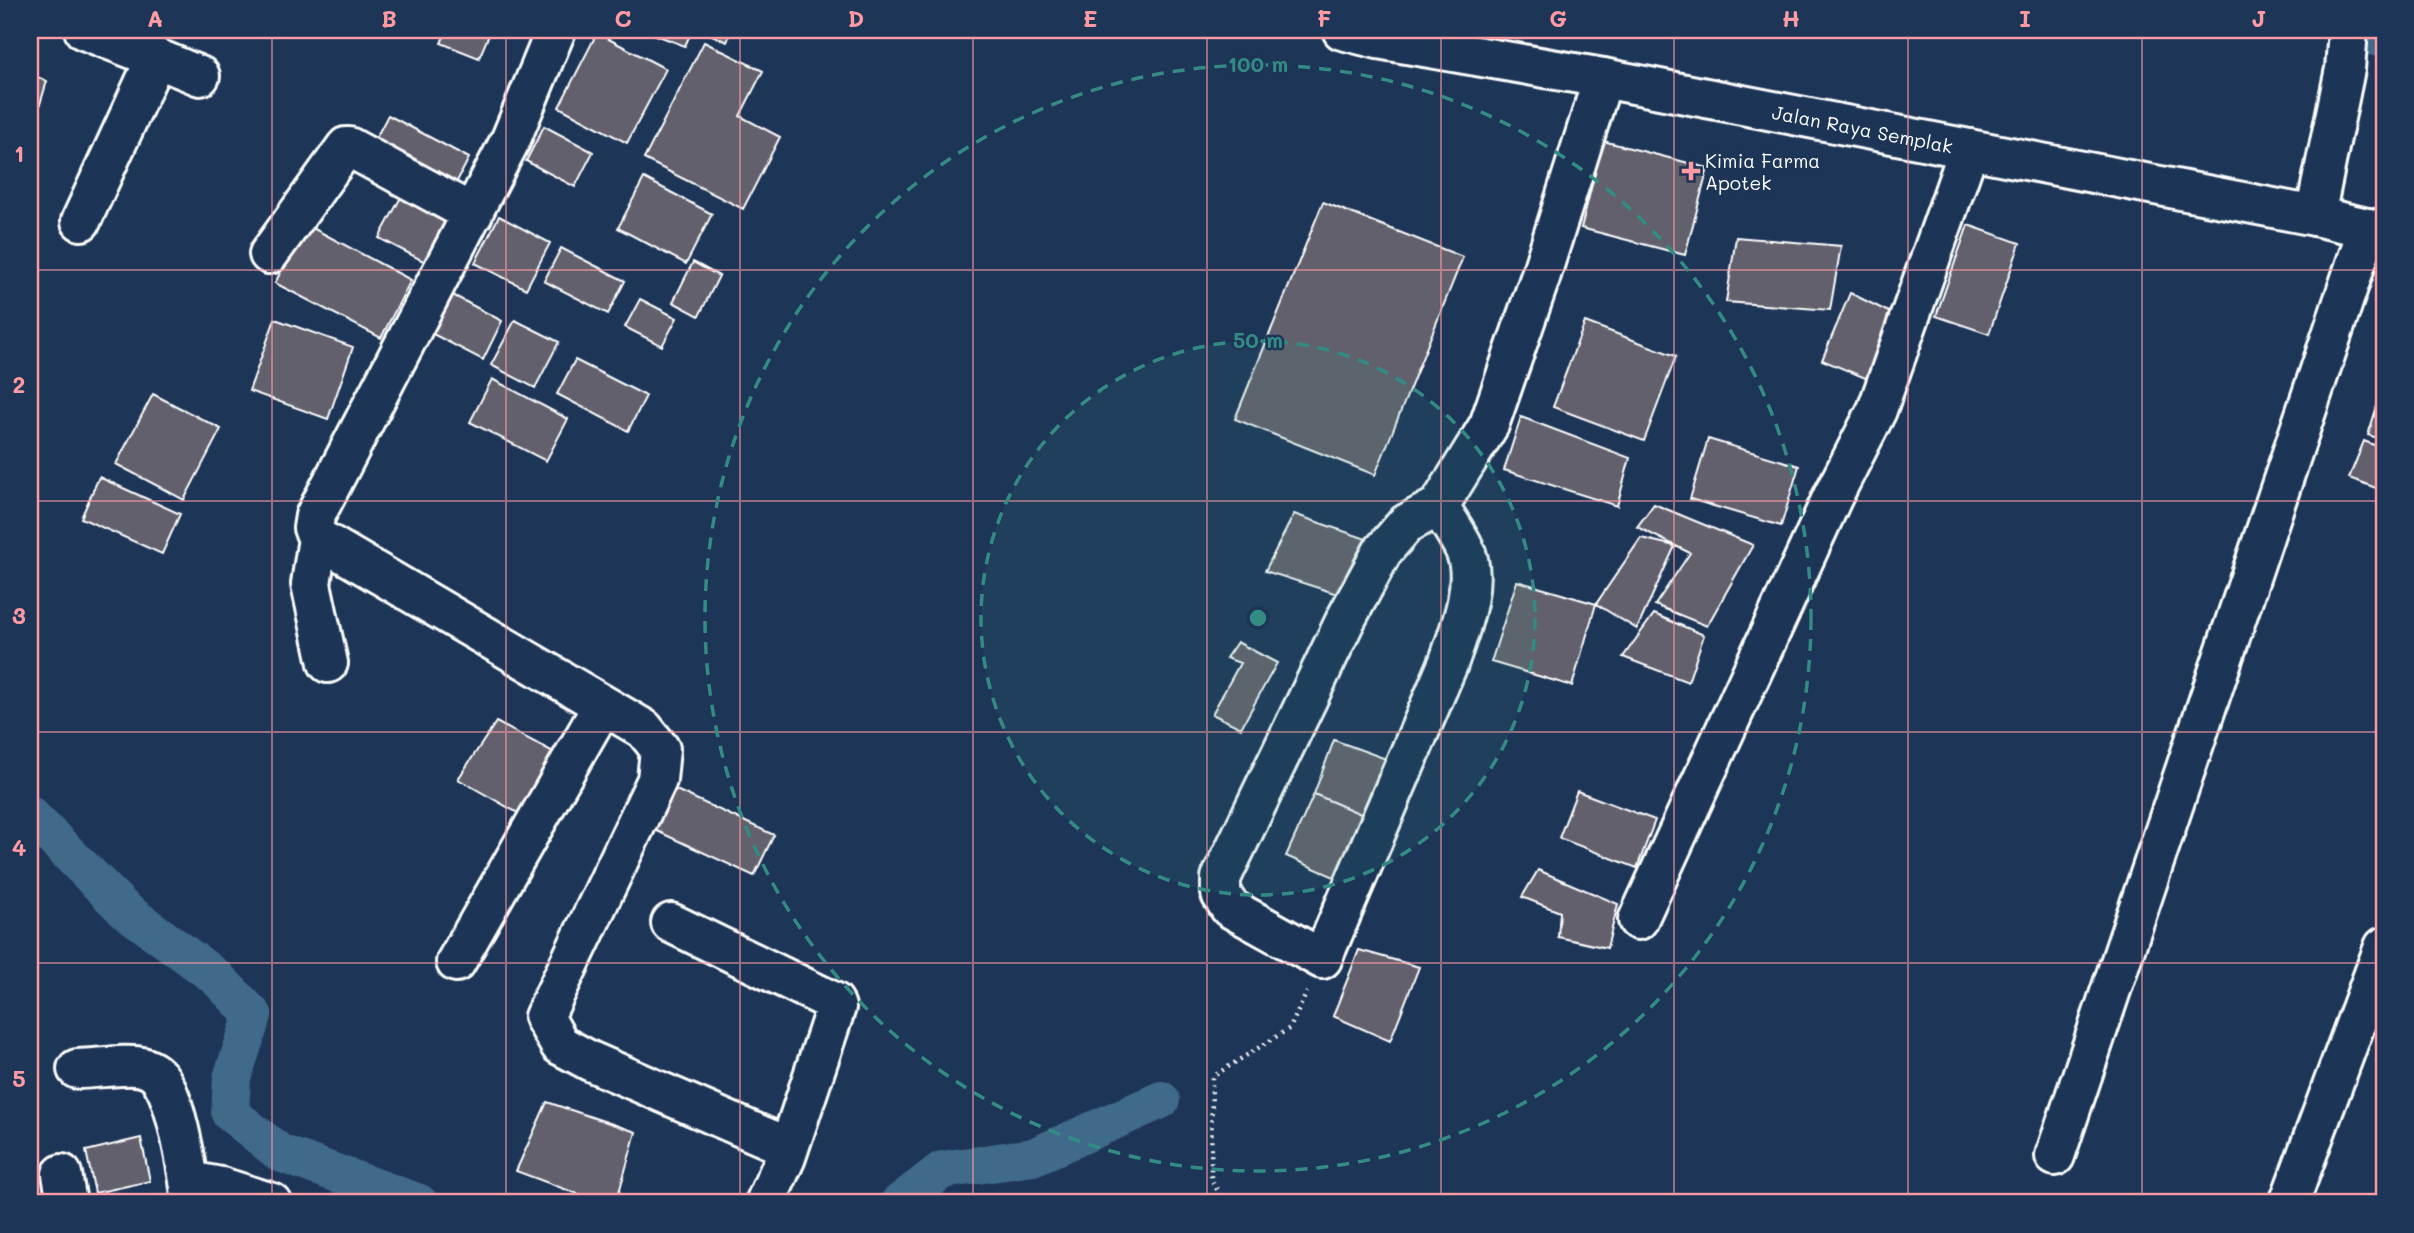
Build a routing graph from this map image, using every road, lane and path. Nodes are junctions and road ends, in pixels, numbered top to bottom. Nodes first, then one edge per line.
1 (84, 30) edge
2 (556, 30) edge
3 (1342, 30) edge
4 (2348, 30) edge
5 (156, 58) junction
6 (200, 76) dead end
7 (1603, 78) junction
8 (1969, 149) junction
9 (473, 214) junction
10 (2315, 216) junction
11 (81, 220) dead end
12 (2376, 230) edge
13 (269, 254) dead end
14 (1439, 506) junction
15 (318, 538) junction
16 (328, 663) dead end
17 (603, 705) junction
18 (1639, 920) dead end
19 (671, 923) dead end
20 (2384, 947) edge
21 (1322, 959) junction
22 (456, 962) dead end
23 (78, 1069) dead end
24 (2055, 1156) dead end
25 (786, 1157) junction
26 (191, 1192) edge
27 (272, 1203) edge
28 (765, 1203) edge
29 (1218, 1203) edge
30 (2289, 1203) edge

1 - 5 street
2 - 9 street
3 - 7 street, Jalan Raya Semplak
4 - 10 street
5 - 6 street
5 - 11 street
7 - 8 street, Jalan Raya Semplak
7 - 14 street
8 - 10 street, Jalan Raya Semplak
8 - 18 street
9 - 13 street
9 - 15 street
10 - 12 street, Jalan Raya Semplak
12 - 24 street
14 - 21 street
14 - 21 street
15 - 16 street
15 - 17 street
17 - 22 street
17 - 25 street
19 - 25 street
20 - 30 street
21 - 29 path
23 - 26 street
25 - 28 street
26 - 27 street

